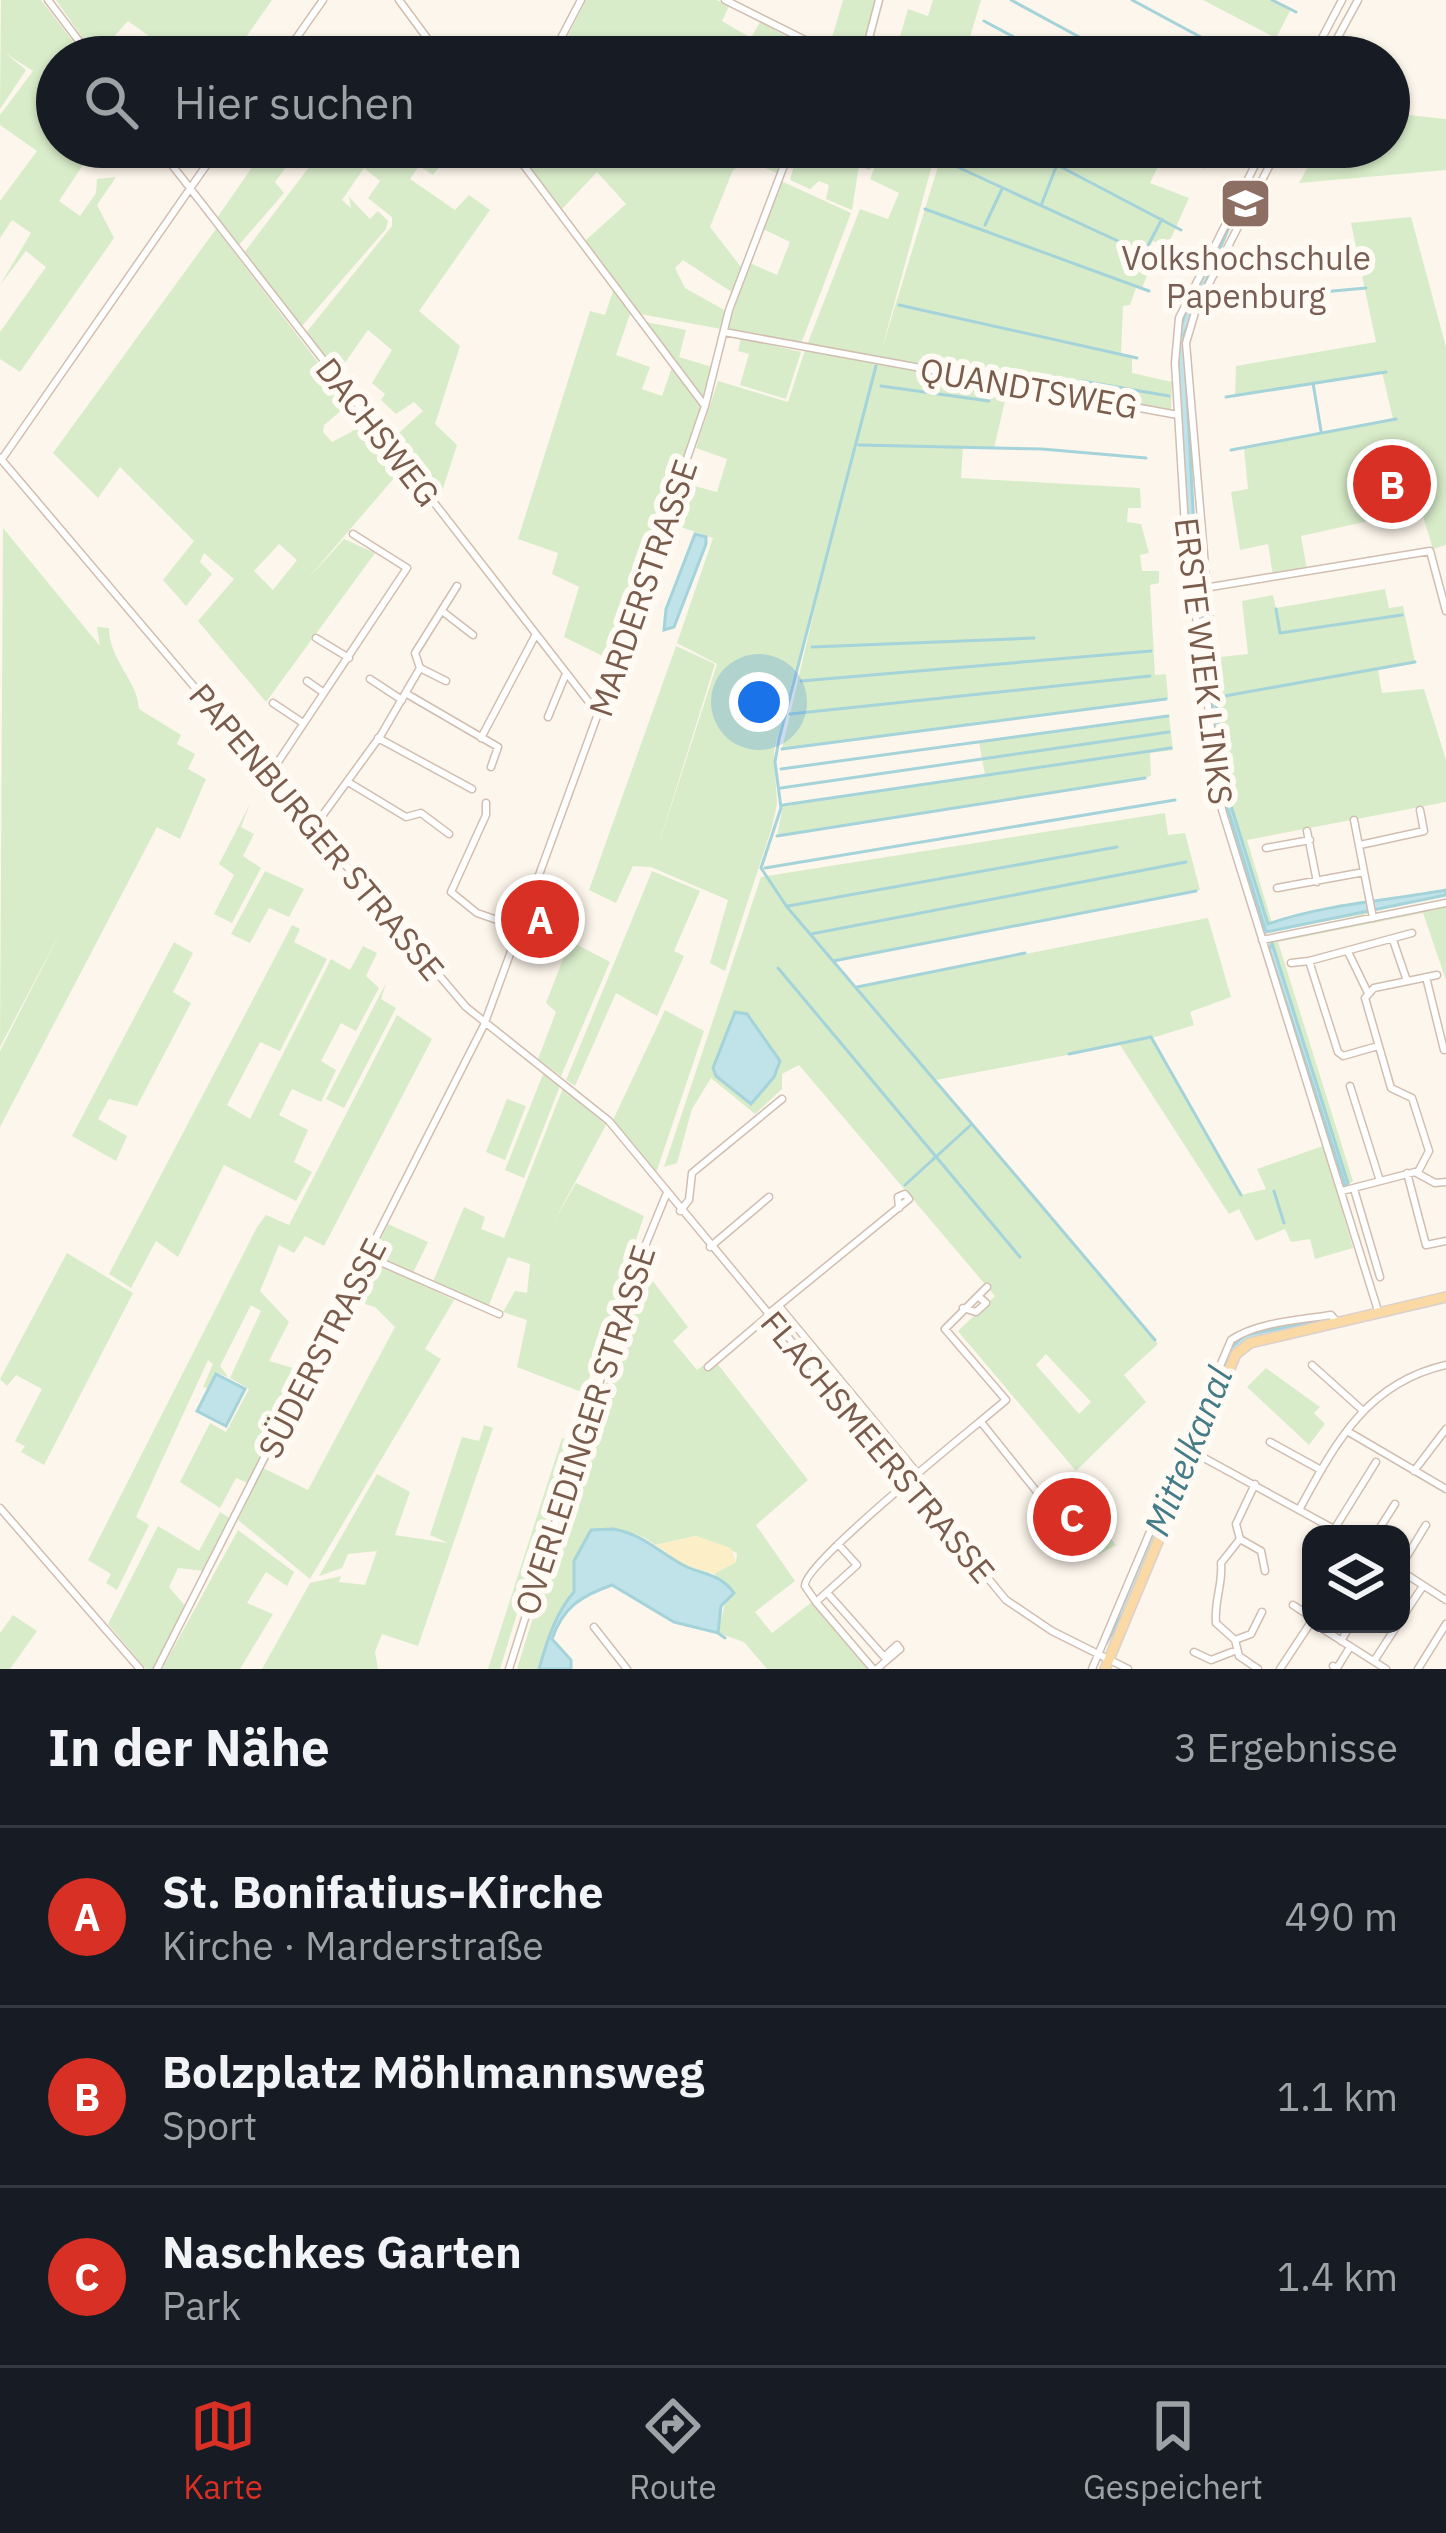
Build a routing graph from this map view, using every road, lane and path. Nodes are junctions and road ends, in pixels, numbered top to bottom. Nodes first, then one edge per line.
1 (48, 0) edge
2 (323, 0) edge
3 (399, 0) edge
4 (581, 0) edge
5 (725, 0) edge
6 (879, 0) edge
7 (1342, 0) edge
8 (1358, 0) edge
9 (75, 36) edge
10 (298, 36) edge
11 (426, 36) edge
12 (562, 36) edge
13 (792, 36) edge
14 (870, 36) edge
15 (1323, 36) edge
16 (1338, 36) edge
17 (174, 168) edge
18 (204, 168) edge
19 (526, 168) edge
20 (783, 168) edge
21 (1253, 168) edge
22 (1268, 168) edge
23 (190, 188) junction
24 (1229, 213) junction
25 (1240, 220) junction
26 (724, 332) junction
27 (705, 406) junction
28 (1178, 415) junction
29 (1, 459) edge
30 (352, 534) dead end
31 (457, 586) dead end
32 (1206, 588) junction
33 (1192, 590) junction
34 (442, 611) junction
35 (1446, 611) edge
36 (472, 635) dead end
37 (535, 636) junction
38 (316, 638) dead end
39 (349, 658) junction
40 (1213, 660) dead end
41 (420, 668) junction
42 (565, 676) junction
43 (370, 680) dead end
44 (307, 681) dead end
45 (446, 681) dead end
46 (323, 693) junction
47 (405, 697) junction
48 (273, 703) dead end
49 (599, 715) junction
50 (548, 717) dead end
51 (303, 723) junction
52 (378, 738) junction
53 (481, 738) junction
54 (491, 767) dead end
55 (270, 775) junction
56 (349, 782) junction
57 (472, 789) dead end
58 (486, 803) dead end
59 (1420, 810) dead end
60 (1354, 820) dead end
61 (314, 827) junction
62 (449, 834) dead end
63 (1360, 845) junction
64 (1266, 848) dead end
65 (1364, 872) junction
66 (1317, 882) junction
67 (1277, 888) dead end
68 (1446, 903) edge
69 (1371, 911) junction
70 (520, 928) junction
71 (1412, 933) dead end
72 (1393, 938) junction
73 (1262, 940) junction
74 (1349, 953) junction
75 (1309, 961) junction
76 (1291, 963) dead end
77 (1437, 975) dead end
78 (1426, 977) junction
79 (1408, 981) junction
80 (1367, 991) junction
81 (484, 1025) junction
82 (1378, 1046) junction
83 (1444, 1050) edge
84 (1350, 1086) dead end
85 (782, 1099) dead end
86 (1418, 1172) junction
87 (1407, 1173) junction
88 (1380, 1181) junction
89 (1446, 1182) edge
90 (656, 1183) joint
91 (1354, 1189) junction
92 (1341, 1191) junction
93 (666, 1194) junction
94 (769, 1197) dead end
95 (899, 1208) dead end
96 (680, 1210) junction
97 (1446, 1241) edge
98 (710, 1246) junction
99 (369, 1257) junction
100 (1380, 1277) dead end
101 (987, 1288) dead end
102 (1446, 1297) edge
103 (779, 1306) junction
104 (499, 1314) dead end
105 (768, 1316) junction
106 (1379, 1316) junction
107 (1336, 1325) junction
108 (1446, 1365) edge
109 (708, 1367) dead end
110 (1315, 1367) dead end
111 (1361, 1409) junction
112 (981, 1422) junction
113 (1446, 1429) edge
114 (1347, 1431) junction
115 (1270, 1442) dead end
116 (1196, 1453) junction
117 (1376, 1462) dead end
118 (1321, 1470) junction
119 (1414, 1471) junction
120 (919, 1474) junction
121 (908, 1483) junction
122 (1255, 1484) junction
123 (1446, 1489) edge
124 (1037, 1492) dead end
125 (1395, 1504) dead end
126 (0, 1508) edge
127 (1300, 1508) junction
128 (1330, 1525) edge
129 (1337, 1525) edge
130 (1382, 1525) edge
131 (1426, 1525) dead end
132 (1240, 1539) junction
133 (838, 1544) junction
134 (1410, 1553) edge
135 (1264, 1571) dead end
136 (1410, 1575) edge
137 (1423, 1586) junction
138 (830, 1596) dead end
139 (1446, 1600) edge
140 (816, 1602) junction
141 (1293, 1605) dead end
142 (1410, 1606) edge
143 (1262, 1612) dead end
144 (1302, 1613) edge
145 (1446, 1624) edge
146 (594, 1627) dead end
147 (1304, 1633) edge
148 (1329, 1633) edge
149 (1346, 1633) edge
150 (1393, 1633) edge
151 (1235, 1640) junction
152 (1341, 1641) junction
153 (1350, 1646) junction
154 (1237, 1650) junction
155 (1194, 1652) dead end
156 (1104, 1658) edge
157 (1374, 1661) junction
158 (1334, 1666) dead end
159 (140, 1669) edge
160 (157, 1669) edge
161 (509, 1669) edge
162 (627, 1669) edge
163 (875, 1669) edge
164 (1092, 1669) edge
165 (1128, 1669) edge
166 (1258, 1669) edge
167 (1280, 1669) edge
168 (1386, 1669) edge
169 (1418, 1669) edge

1 - 9 street
2 - 10 street
3 - 11 street
4 - 12 street
5 - 13 street
6 - 14 street
7 - 15 street
8 - 16 street
17 - 23 street, DACHSWEG
18 - 23 street
19 - 27 street
20 - 26 street, MARDERSTRASSE
21 - 24 street, ERSTE WIEK LINKS
22 - 25 street
23 - 29 street
23 - 37 street, DACHSWEG
24 - 25 street
24 - 28 street, ERSTE WIEK LINKS
25 - 32 street
26 - 27 street, MARDERSTRASSE
26 - 28 street, QUANDTSWEG
27 - 49 street, MARDERSTRASSE
28 - 33 street, ERSTE WIEK LINKS
29 - 55 street, PAPENBURGER STRASSE
30 - 39 street
31 - 34 street
32 - 33 street
32 - 35 street
32 - 40 street
33 - 73 street, ERSTE WIEK LINKS
34 - 36 street
34 - 41 street
37 - 42 street, DACHSWEG
37 - 53 street
38 - 39 street
39 - 46 street
41 - 45 street
41 - 47 street
42 - 49 street, DACHSWEG
42 - 50 street
43 - 47 street
44 - 46 street
46 - 51 street
47 - 52 street
47 - 53 street
48 - 51 street
49 - 70 street, MARDERSTRASSE
51 - 55 street
52 - 56 street
52 - 57 street
53 - 54 street
55 - 61 street, PAPENBURGER STRASSE
56 - 61 street
56 - 62 street
58 - 70 street
59 - 63 street
60 - 63 street
61 - 81 street, PAPENBURGER STRASSE
63 - 65 street
64 - 66 street
65 - 66 street
65 - 69 street
66 - 67 street
68 - 69 street
69 - 73 street
70 - 81 street, MARDERSTRASSE
71 - 72 street
72 - 74 street
72 - 79 street
73 - 92 street, ERSTE WIEK LINKS
74 - 75 street
74 - 80 street
75 - 76 street
75 - 82 street
77 - 78 street
78 - 79 street
78 - 83 street
79 - 80 street
80 - 82 street
81 - 90 street, PAPENBURGER STRASSE
81 - 99 street, SÜDERSTRASSE
82 - 86 street
84 - 88 street
85 - 96 street
86 - 87 street
86 - 89 street
87 - 88 street
87 - 97 street
88 - 91 street
90 - 93 street, FLACHSMEERSTRASSE
91 - 92 street
91 - 100 street
92 - 106 street, ERSTE WIEK LINKS
93 - 96 street, FLACHSMEERSTRASSE
93 - 161 street, OVERLEDINGER STRASSE
94 - 98 street
95 - 103 street
96 - 98 street, FLACHSMEERSTRASSE
98 - 105 street, FLACHSMEERSTRASSE
99 - 104 street
99 - 160 street, SÜDERSTRASSE
101 - 112 street
102 - 106 main road
103 - 105 street
103 - 120 street, FLACHSMEERSTRASSE
105 - 109 street
105 - 121 street, FLACHSMEERSTRASSE
106 - 107 main road
107 - 116 main road
107 - 156 street
108 - 111 street
110 - 111 street
111 - 114 street
112 - 120 street
112 - 124 street
113 - 119 street
114 - 118 street
114 - 119 street
115 - 118 street
116 - 122 street
116 - 156 main road
117 - 129 street
118 - 127 street
119 - 123 street
120 - 121 street
121 - 133 street
121 - 156 street, FLACHSMEERSTRASSE
122 - 127 street
122 - 132 street
125 - 130 street
126 - 159 street
127 - 128 street
131 - 134 street
132 - 135 street
132 - 151 street
133 - 140 street
133 - 140 street
136 - 137 street
137 - 139 street
137 - 142 street
138 - 163 street
140 - 163 street
141 - 144 street
143 - 151 street
145 - 169 street
146 - 162 street
147 - 167 street
148 - 152 street
149 - 152 street
150 - 157 street
151 - 154 street
152 - 153 street
153 - 157 street
153 - 158 street
154 - 155 street
154 - 166 street
156 - 164 street
156 - 165 street, FLACHSMEERSTRASSE
157 - 168 street

